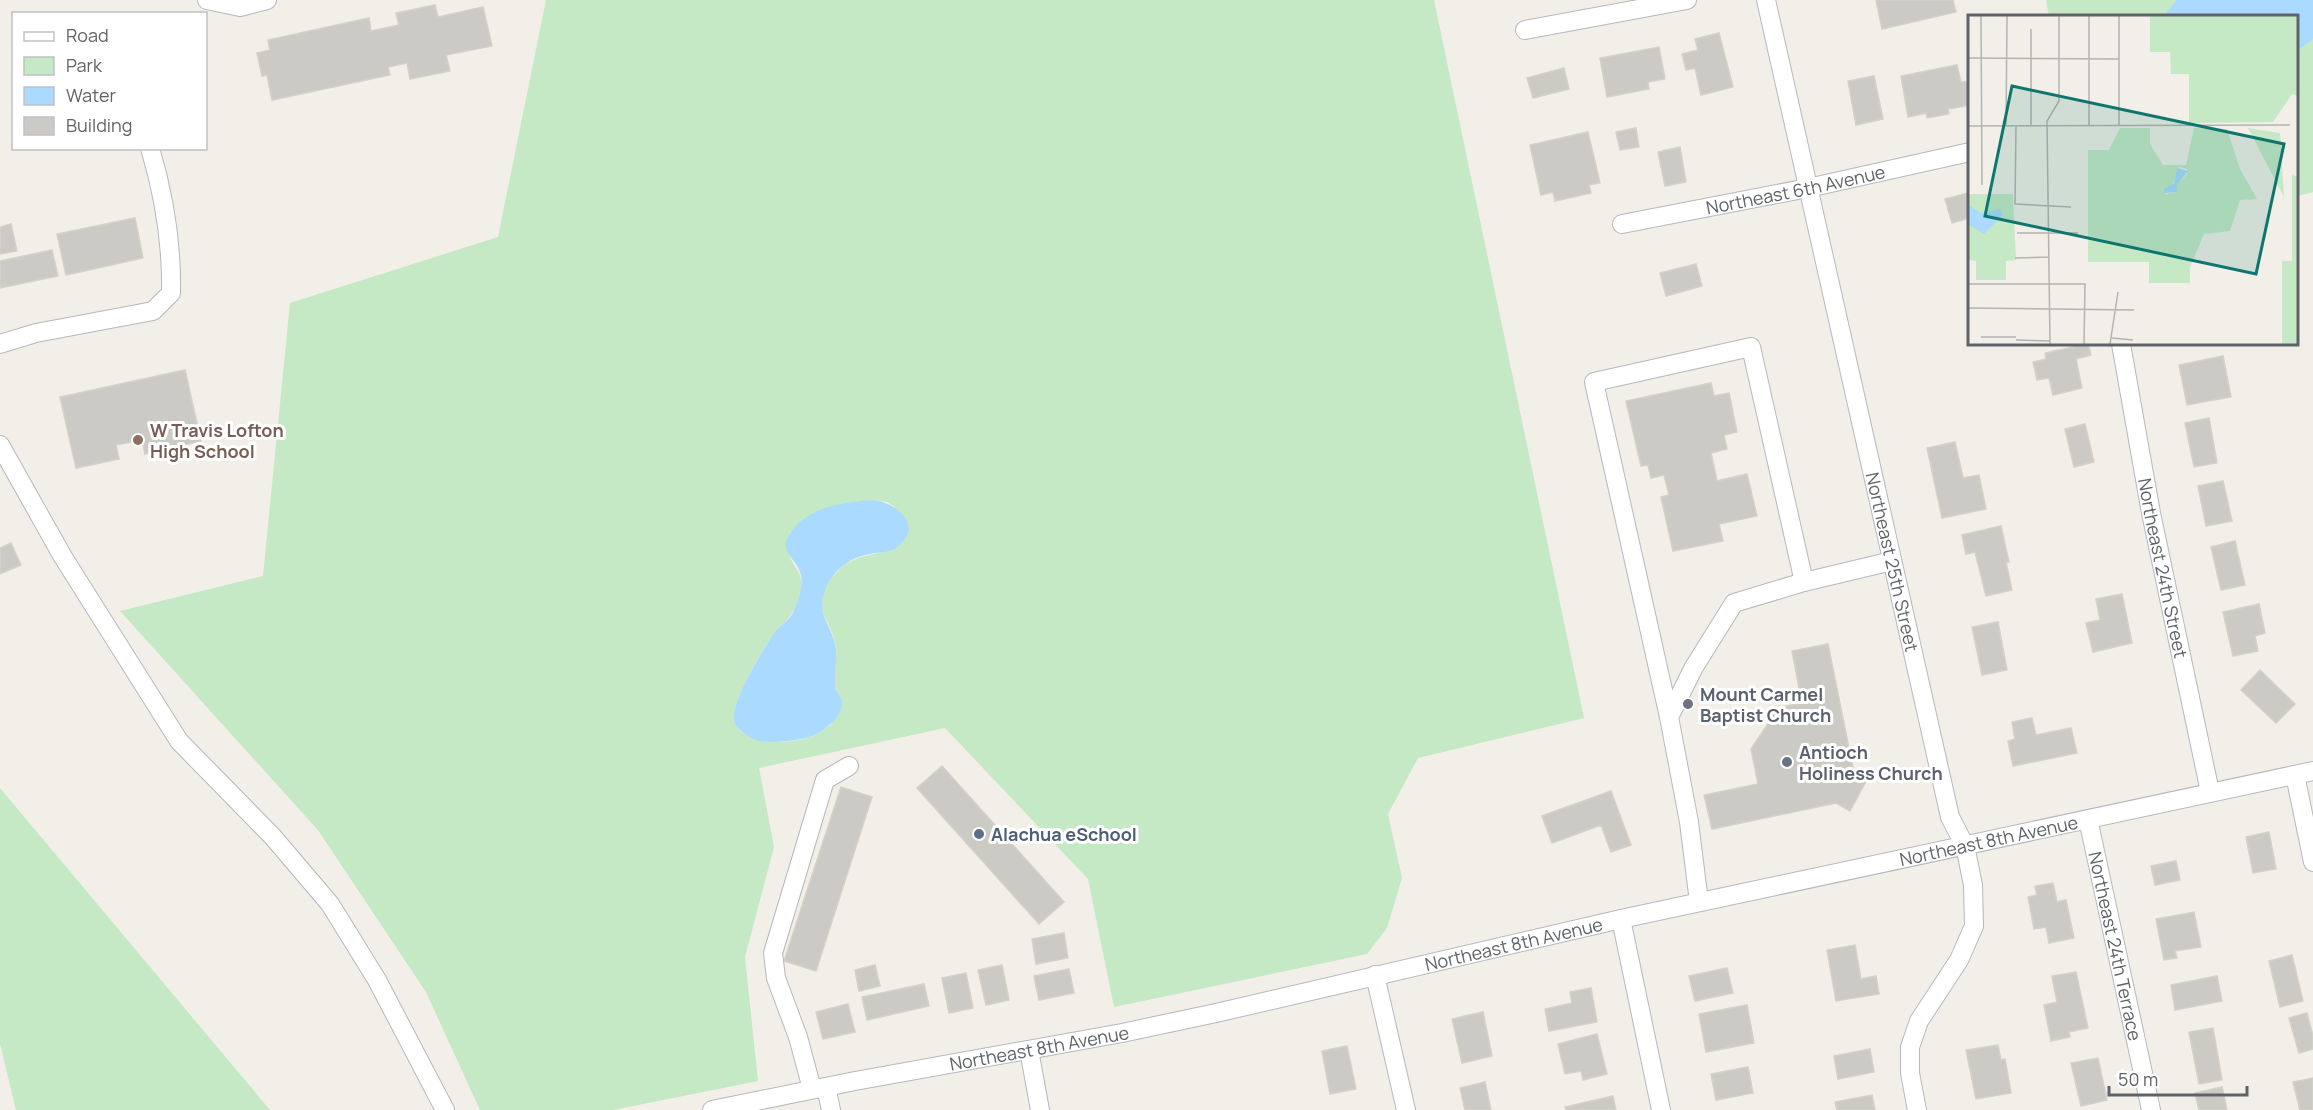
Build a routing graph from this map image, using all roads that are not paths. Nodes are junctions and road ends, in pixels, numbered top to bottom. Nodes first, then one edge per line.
1 (207, 0) edge
2 (267, 0) edge
3 (1687, 0) edge
4 (1766, 0) edge
5 (1525, 30) dead end
6 (150, 150) edge
7 (1968, 152) edge
8 (1808, 188) junction
9 (1622, 224) dead end
10 (0, 344) edge
11 (2121, 345) edge
12 (0, 445) edge
13 (1892, 561) junction
14 (1804, 582) junction
15 (1670, 717) junction
16 (849, 766) dead end
17 (2304, 773) edge
18 (2210, 792) junction
19 (2088, 819) junction
20 (1965, 846) junction
21 (2313, 862) edge
22 (1700, 902) junction
23 (1621, 919) junction
24 (1375, 975) junction
25 (1029, 1050) junction
26 (819, 1088) junction
27 (445, 1110) edge
28 (712, 1110) edge
29 (831, 1110) edge
30 (1040, 1110) edge
31 (1406, 1110) edge
32 (1661, 1110) edge
33 (1917, 1110) edge
34 (2151, 1110) edge

1 - 2 street
3 - 5 street
4 - 8 street, Northeast 25th Street
6 - 10 street
7 - 8 street, Northeast 6th Avenue
8 - 9 street, Northeast 6th Avenue
8 - 13 street, Northeast 25th Street
11 - 18 street, Northeast 24th Street
12 - 27 street
13 - 14 street
13 - 20 street, Northeast 25th Street
14 - 15 street
14 - 15 street
15 - 22 street
16 - 26 street
17 - 18 street, Northeast 8th Avenue
17 - 21 street
18 - 19 street, Northeast 8th Avenue
19 - 20 street, Northeast 8th Avenue
19 - 34 street, Northeast 24th Terrace
20 - 22 street, Northeast 8th Avenue
20 - 33 street, Northeast 25th Street
22 - 23 street, Northeast 8th Avenue
23 - 24 street, Northeast 8th Avenue
23 - 32 street
24 - 25 street, Northeast 8th Avenue
24 - 31 street
25 - 26 street, Northeast 8th Avenue
25 - 30 street
26 - 28 street, Northeast 8th Avenue
26 - 29 street

